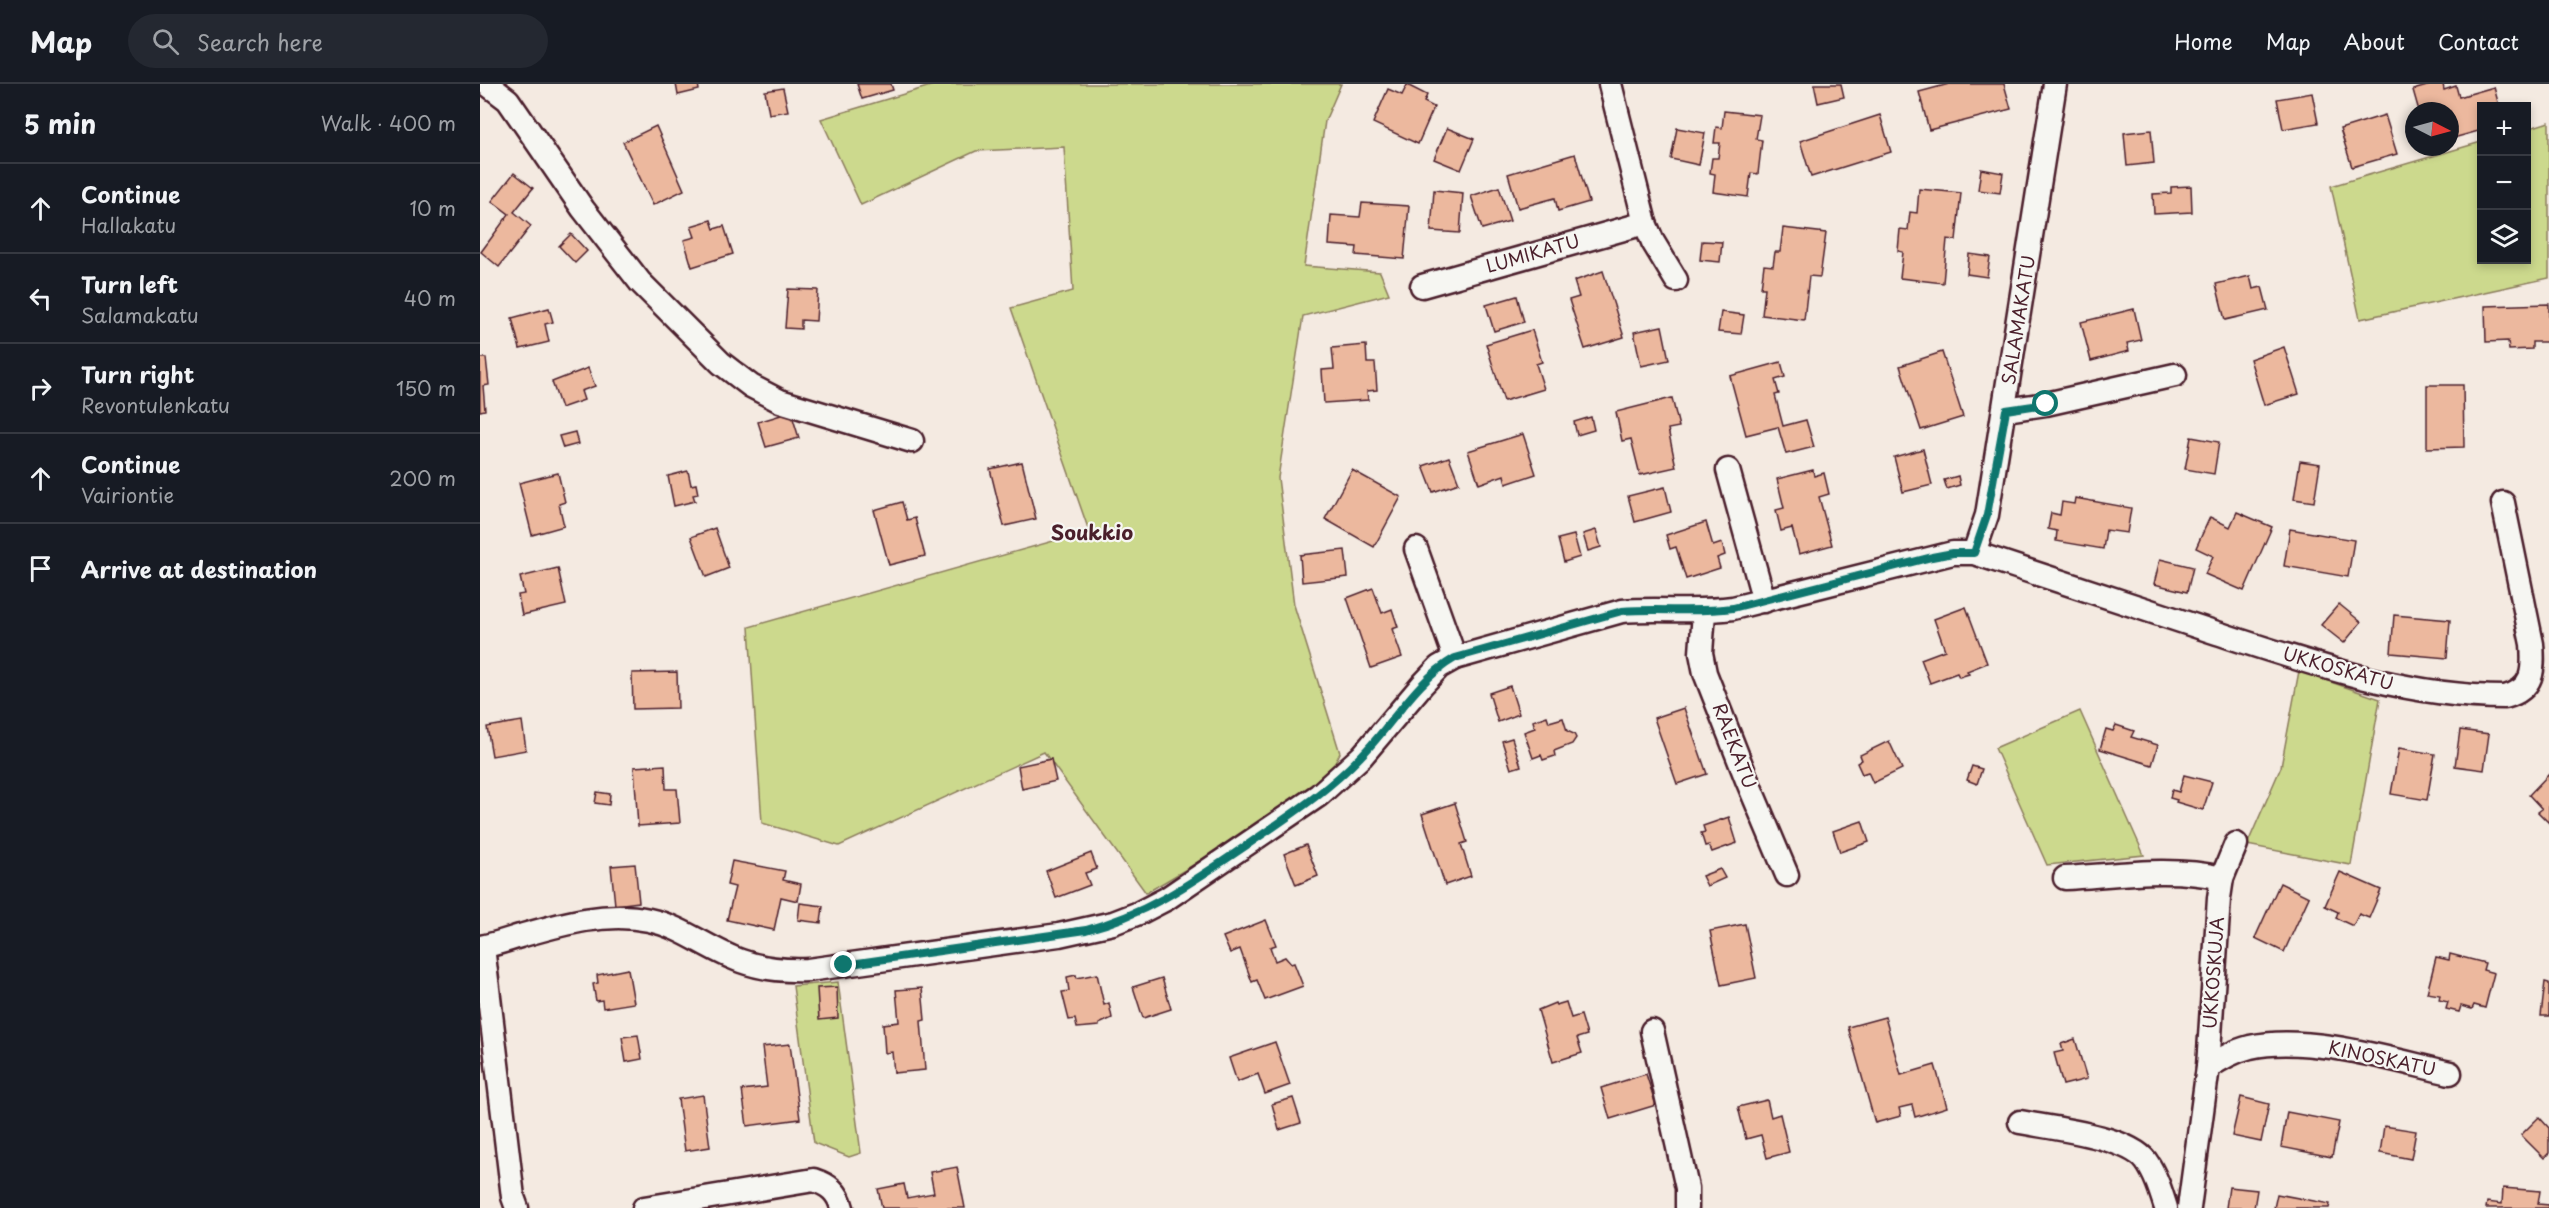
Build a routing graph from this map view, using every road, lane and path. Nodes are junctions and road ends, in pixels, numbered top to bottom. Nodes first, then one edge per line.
1 (487, 84) edge
2 (1610, 84) edge
3 (2055, 84) edge
4 (1645, 222) junction
5 (1676, 280) dead end
6 (1422, 285) dead end
7 (2175, 375) dead end
8 (2006, 410) junction
9 (912, 441) dead end
10 (1728, 470) dead end
11 (2502, 503) dead end
12 (1416, 549) dead end
13 (1974, 553) junction
14 (1764, 601) junction
15 (1704, 612) junction
16 (1455, 658) junction
17 (2236, 844) dead end
18 (1787, 875) dead end
19 (2065, 878) dead end
20 (2222, 878) junction
21 (481, 947) edge
22 (1652, 1031) dead end
23 (2208, 1067) junction
24 (2450, 1073) dead end
25 (2020, 1122) dead end
26 (517, 1208) edge
27 (644, 1208) edge
28 (842, 1208) edge
29 (1687, 1208) edge
30 (2166, 1208) edge
31 (2189, 1208) edge

1 - 9 street
2 - 4 street
3 - 8 street, SALAMAKATU
4 - 5 street
4 - 6 street, LUMIKATU
7 - 8 street
8 - 13 street, SALAMAKATU
10 - 14 street
11 - 13 street, UKKOSKATU
12 - 16 street
13 - 14 street
14 - 15 street
15 - 16 street
15 - 18 street, RAEKATU
16 - 21 street
17 - 20 street, UKKOSKUJA
19 - 20 street
20 - 23 street, UKKOSKUJA
21 - 26 street
22 - 29 street
23 - 24 street, KINOSKATU
23 - 31 street
25 - 30 street
27 - 28 street

